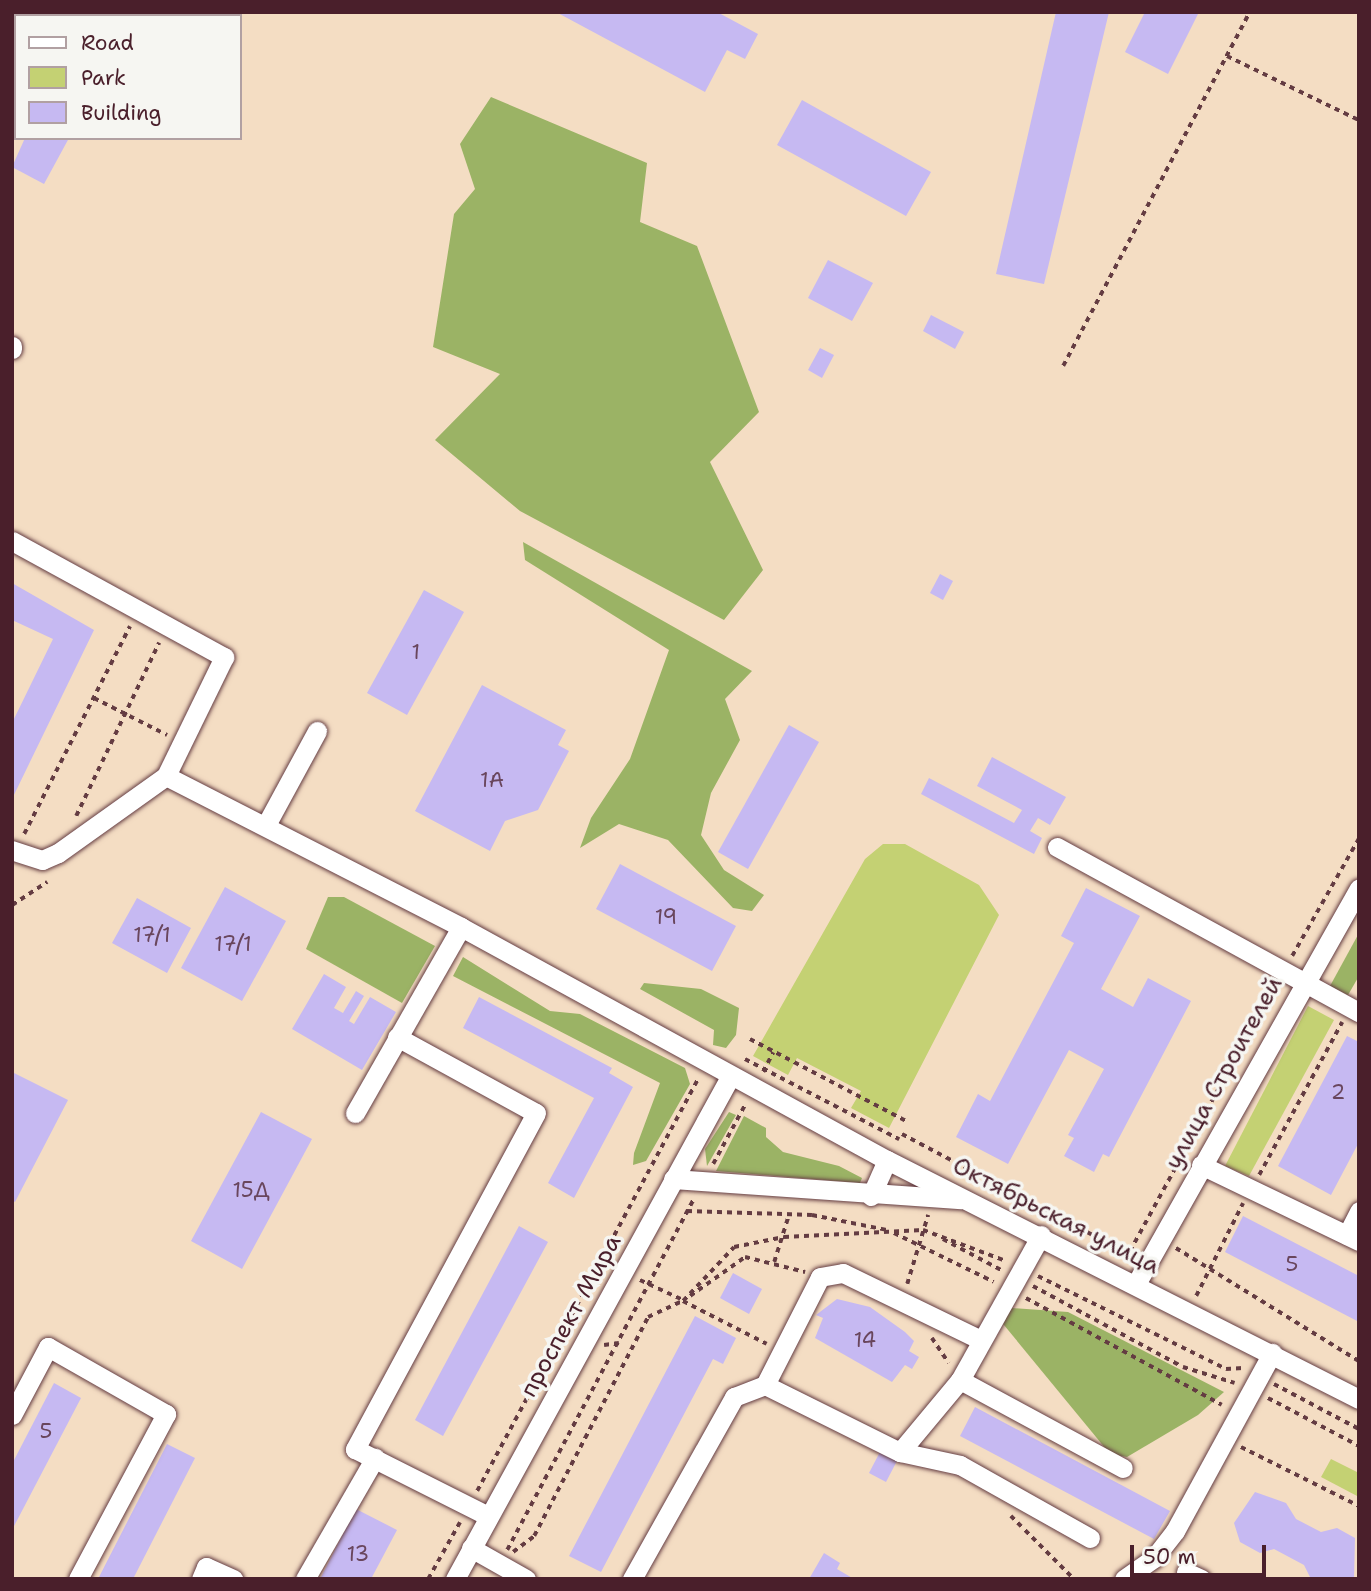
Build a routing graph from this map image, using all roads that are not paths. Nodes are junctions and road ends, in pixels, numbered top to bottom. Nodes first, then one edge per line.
1 (12, 541) edge
2 (317, 731) dead end
3 (166, 776) junction
4 (266, 825) junction
5 (1057, 847) dead end
6 (13, 851) edge
7 (1359, 889) edge
8 (461, 927) junction
9 (1305, 981) junction
10 (1355, 1010) edge
11 (397, 1037) junction
12 (730, 1077) junction
13 (355, 1113) dead end
14 (887, 1160) junction
15 (1201, 1165) junction
16 (673, 1179) junction
17 (935, 1191) junction
18 (871, 1196) junction
19 (1359, 1211) edge
20 (1041, 1235) junction
21 (1353, 1238) edge
22 (1136, 1284) junction
23 (979, 1339) junction
24 (1272, 1353) junction
25 (960, 1380) junction
26 (765, 1385) junction
27 (1359, 1399) edge
28 (12, 1415) edge
29 (900, 1452) junction
30 (375, 1458) junction
31 (1123, 1468) dead end
32 (488, 1516) junction
33 (1090, 1538) dead end
34 (471, 1548) junction
35 (78, 1579) edge
36 (201, 1579) edge
37 (233, 1579) edge
38 (305, 1579) edge
39 (455, 1579) edge
40 (526, 1579) edge
41 (632, 1579) edge
42 (1124, 1579) edge

1 - 3 street
2 - 4 street
3 - 4 street, Октябрьская улица
3 - 6 street
4 - 8 street, Октябрьская улица
5 - 9 street
7 - 9 street, улица Строителей
8 - 11 street
8 - 12 street, Октябрьская улица
9 - 10 street
9 - 15 street, улица Строителей
11 - 13 street
11 - 30 street
12 - 14 street, Октябрьская улица
12 - 16 street, проспект Мира
14 - 17 street, Октябрьская улица
14 - 18 street
15 - 21 street
15 - 22 street, улица Строителей
16 - 18 street
16 - 32 street, проспект Мира
17 - 18 street
17 - 20 street, Октябрьская улица
19 - 21 street
20 - 22 street, Октябрьская улица
20 - 23 street
22 - 24 street, Октябрьская улица
23 - 25 street
23 - 26 street
24 - 27 street, Октябрьская улица
24 - 42 street
25 - 29 street
25 - 31 street
26 - 29 street
26 - 41 street
28 - 35 street
29 - 33 street
30 - 32 street
30 - 38 street
32 - 34 street, проспект Мира
34 - 39 street, проспект Мира
34 - 40 street
36 - 37 street

